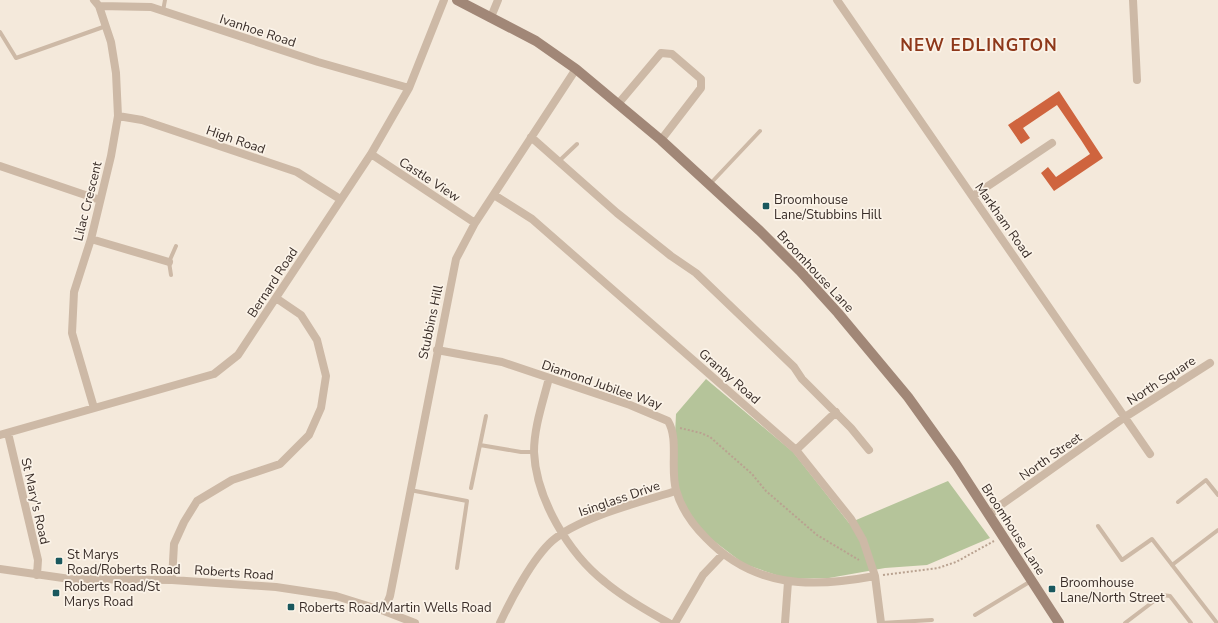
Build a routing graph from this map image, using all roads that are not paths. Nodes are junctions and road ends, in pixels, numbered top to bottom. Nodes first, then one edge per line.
1 (165, 0) edge
2 (444, 0) edge
3 (457, 0) edge
4 (498, 0) edge
5 (837, 0) edge
6 (1132, 0) edge
7 (96, 3) edge
8 (163, 11) junction
9 (491, 17) junction
10 (106, 26) junction
11 (0, 32) edge
12 (576, 69) junction
13 (1138, 80) dead end
14 (409, 88) junction
15 (618, 104) junction
16 (118, 116) junction
17 (760, 131) dead end
18 (531, 137) junction
19 (661, 140) junction
20 (577, 144) dead end
21 (1052, 144) dead end
22 (371, 154) junction
23 (558, 162) junction
24 (0, 166) edge
25 (709, 184) junction
26 (494, 195) junction
27 (973, 196) junction
28 (340, 199) junction
29 (100, 200) junction
30 (475, 223) junction
31 (91, 239) junction
32 (176, 246) dead end
33 (169, 262) junction
34 (171, 276) dead end
35 (276, 298) junction
36 (437, 350) junction
37 (1210, 363) dead end
38 (549, 378) junction
39 (94, 408) junction
40 (836, 412) junction
41 (486, 416) dead end
42 (1125, 417) junction
43 (4, 434) edge
44 (480, 445) junction
45 (796, 450) junction
46 (869, 450) dead end
47 (534, 452) junction
48 (1150, 454) dead end
49 (472, 488) dead end
50 (410, 490) junction
51 (676, 491) junction
52 (1218, 495) edge
53 (1178, 502) dead end
54 (990, 515) junction
55 (1098, 526) dead end
56 (1218, 530) edge
57 (563, 533) junction
58 (723, 554) junction
59 (1172, 565) junction
60 (457, 568) dead end
61 (0, 569) edge
62 (37, 575) junction
63 (875, 576) junction
64 (172, 580) junction
65 (1031, 580) junction
66 (788, 582) junction
67 (384, 611) junction
68 (975, 615) dead end
69 (932, 620) dead end
70 (412, 622) edge
71 (500, 623) edge
72 (669, 623) edge
73 (676, 623) edge
74 (785, 623) edge
75 (881, 623) edge
76 (1059, 623) edge
77 (1126, 623) edge
78 (1191, 623) edge
79 (1216, 623) edge

1 - 8 lane
2 - 14 street, Bernard Road
3 - 9 street, Broomhouse Lane
4 - 9 street
5 - 27 street, Markham Road
6 - 13 street
7 - 8 street, Ivanhoe Road
7 - 10 street, Lilac Crescent
8 - 14 street, Ivanhoe Road
9 - 12 street, Broomhouse Lane
10 - 11 lane
10 - 16 street, Lilac Crescent
12 - 15 street, Broomhouse Lane
12 - 18 street, Stubbins Hill
14 - 22 street, Bernard Road
15 - 19 street, Broomhouse Lane
15 - 19 street
16 - 28 street, High Road
16 - 29 street, Lilac Crescent
17 - 25 lane
18 - 23 street
18 - 26 street, Stubbins Hill
19 - 25 street, Broomhouse Lane
20 - 23 lane
21 - 27 street
22 - 28 street, Bernard Road
22 - 30 street, Castle View
23 - 40 street
24 - 29 street
25 - 54 street, Broomhouse Lane
26 - 30 street, Stubbins Hill
26 - 45 street, Granby Road
27 - 42 street, Markham Road
28 - 35 street, Bernard Road
29 - 31 street, Lilac Crescent
30 - 36 street, Stubbins Hill
31 - 33 street
31 - 39 street, Lilac Crescent
32 - 33 lane
33 - 34 lane
35 - 39 street, Bernard Road
35 - 64 street
36 - 38 street, Diamond Jubilee Way
36 - 50 street, Stubbins Hill
37 - 42 street, North Square
38 - 47 street
38 - 51 street, Diamond Jubilee Way
39 - 43 street, Bernard Road
40 - 45 street
40 - 46 street
41 - 44 lane
42 - 48 street, Markham Road
42 - 54 street, North Street
43 - 62 street, St Mary's Road
44 - 47 lane
44 - 49 lane
45 - 63 street, Granby Road
47 - 57 street
50 - 60 lane
50 - 67 street, Stubbins Hill
51 - 57 street, Isinglass Drive
51 - 58 street, Diamond Jubilee Way
52 - 53 lane
54 - 65 street, Broomhouse Lane
55 - 59 lane
56 - 59 lane
57 - 71 street, Isinglass Drive
57 - 72 street
58 - 66 street, Diamond Jubilee Way
58 - 73 street
59 - 79 lane
61 - 62 street, Roberts Road
62 - 64 street, Roberts Road
63 - 66 street, Diamond Jubilee Way
63 - 75 street, Granby Road
64 - 67 street, Roberts Road
65 - 68 lane
65 - 76 street, Broomhouse Lane
66 - 74 street
67 - 70 street, Roberts Road
69 - 75 lane
77 - 78 lane

